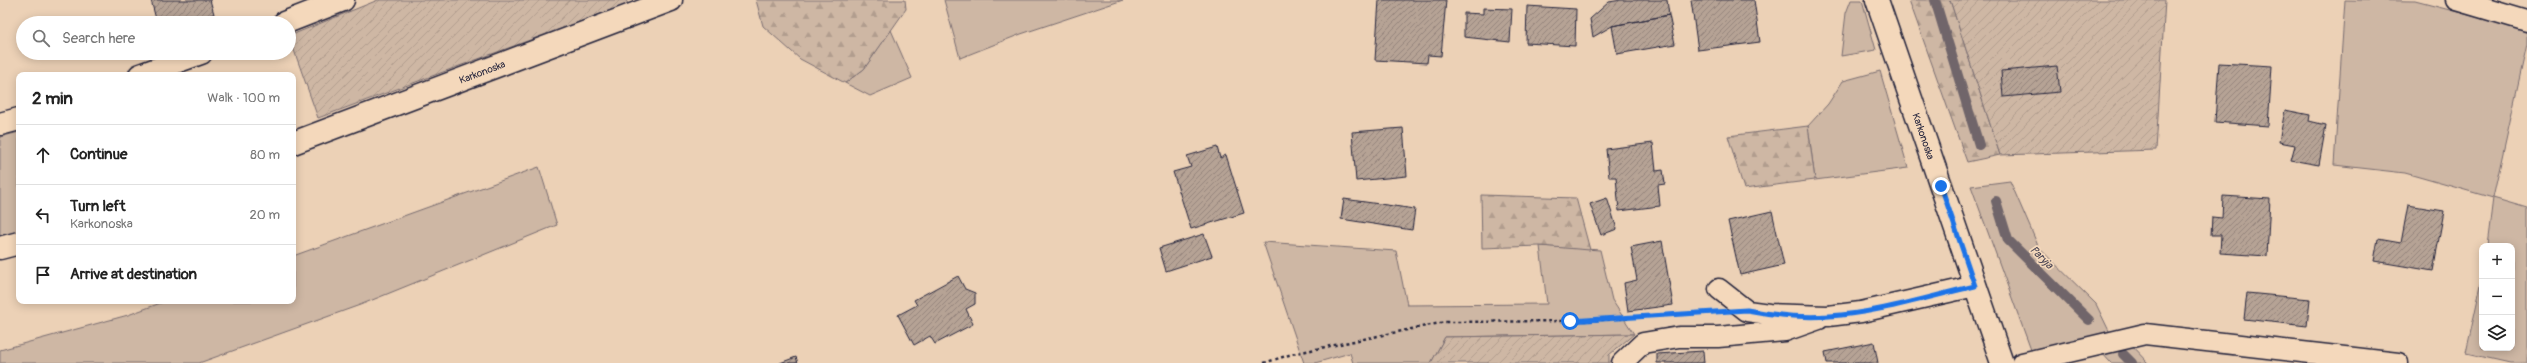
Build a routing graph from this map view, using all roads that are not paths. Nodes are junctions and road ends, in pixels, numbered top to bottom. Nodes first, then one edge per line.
1 (343, 0) edge
2 (671, 0) edge
3 (1877, 0) edge
4 (2456, 0) edge
5 (296, 18) edge
6 (2527, 21) edge
7 (182, 60) edge
8 (148, 72) edge
9 (296, 142) edge
10 (16, 244) edge
11 (0, 248) edge
12 (1975, 286) junction
13 (1720, 289) dead end
14 (1828, 316) junction
15 (1622, 363) edge
16 (2002, 363) edge
17 (2022, 363) edge
18 (2398, 363) edge

1 - 5 street
2 - 9 street, Karkonoska
3 - 12 street, Karkonoska
4 - 6 lane
7 - 8 street
10 - 11 street
12 - 14 lane
12 - 16 street, Karkonoska
13 - 14 lane
14 - 15 lane
17 - 18 lane

